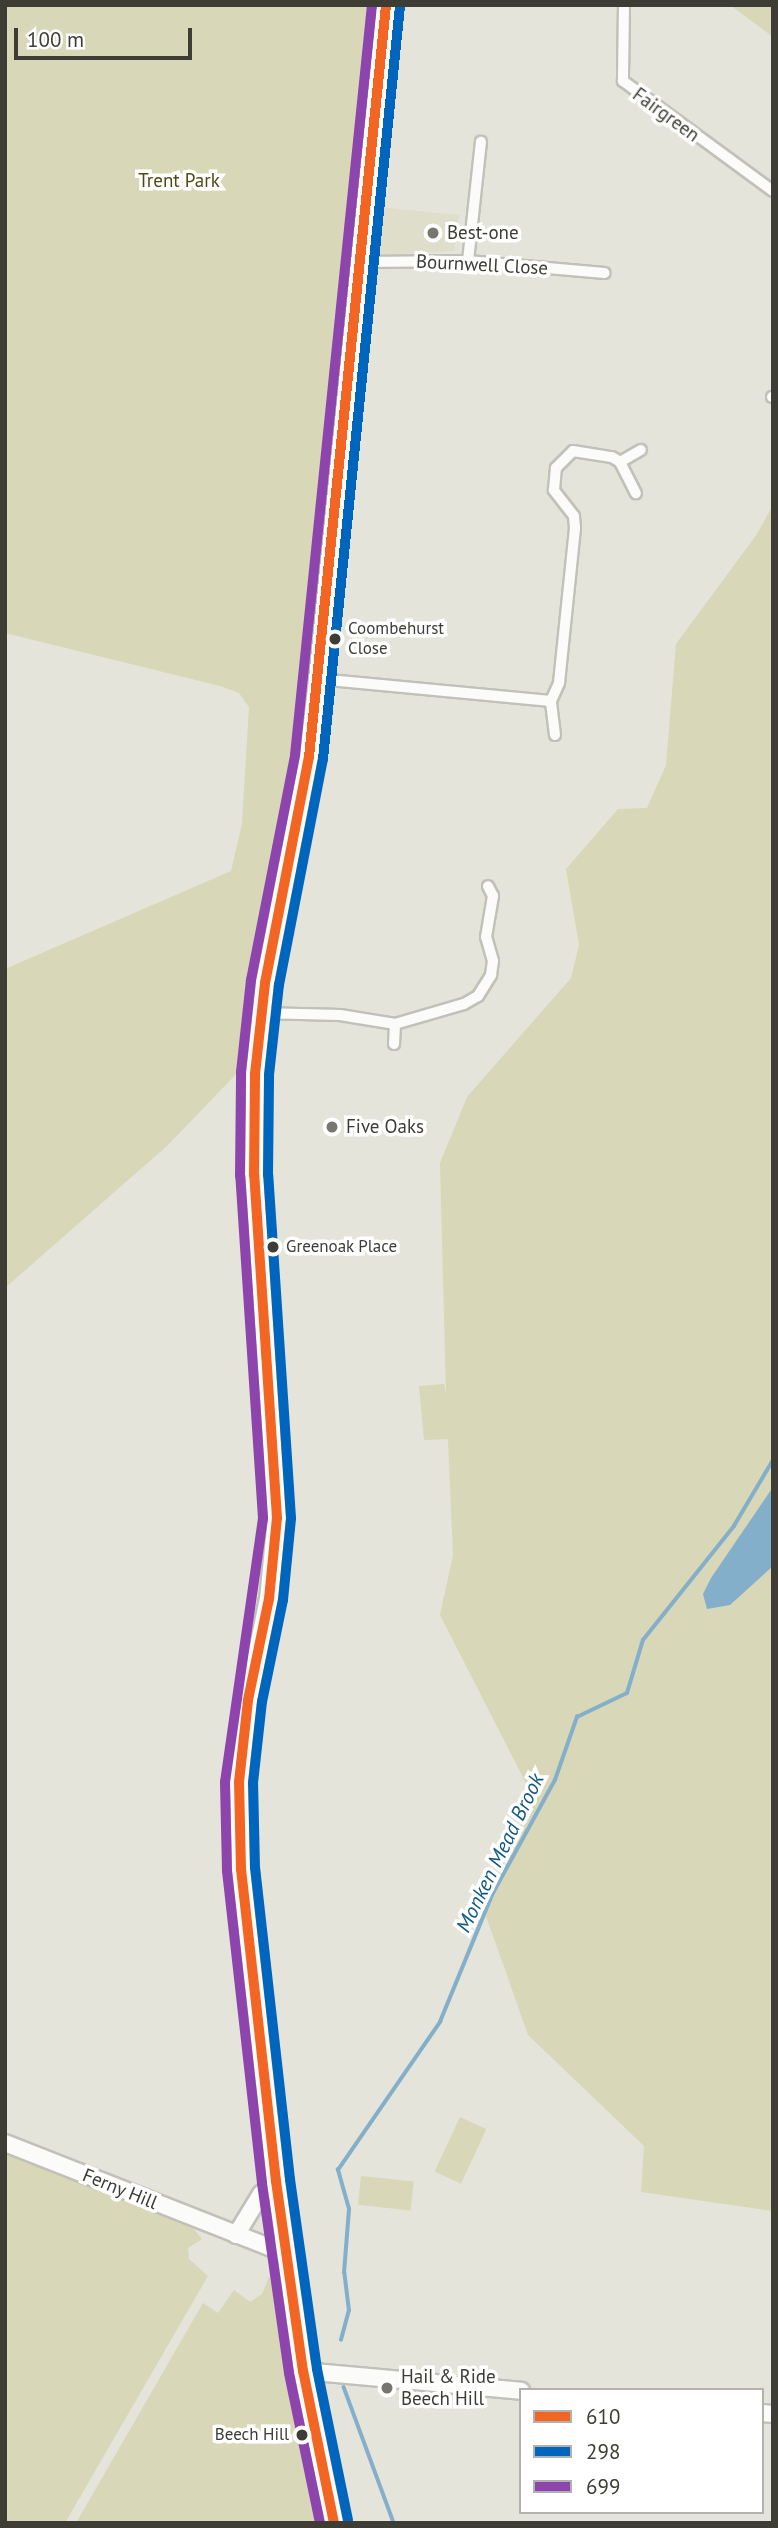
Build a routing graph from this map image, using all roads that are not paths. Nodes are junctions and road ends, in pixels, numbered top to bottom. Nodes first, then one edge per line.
1 (386, 5) edge
2 (624, 5) edge
3 (481, 142) dead end
4 (773, 191) edge
5 (468, 261) junction
6 (360, 262) junction
7 (604, 273) dead end
8 (641, 450) dead end
9 (620, 462) junction
10 (636, 493) dead end
11 (318, 679) junction
12 (551, 701) junction
13 (555, 735) dead end
14 (488, 887) dead end
15 (261, 1013) junction
16 (395, 1024) junction
17 (394, 1044) dead end
18 (5, 2143) edge
19 (276, 2181) junction
20 (236, 2235) junction
21 (287, 2254) junction
22 (303, 2371) junction
23 (519, 2391) edge
24 (334, 2523) edge

1 - 6 main road
2 - 4 street, Fairgreen
3 - 5 street
5 - 6 street, Bournwell Close
5 - 7 street, Bournwell Close
6 - 11 main road
8 - 9 street
9 - 10 street
9 - 12 street
11 - 12 street
11 - 15 main road
12 - 13 street
14 - 16 street
15 - 16 street
15 - 19 main road
16 - 17 street
18 - 20 street, Ferny Hill
19 - 20 street
19 - 21 main road
20 - 21 street, Ferny Hill
21 - 22 main road
22 - 23 street
22 - 24 main road

